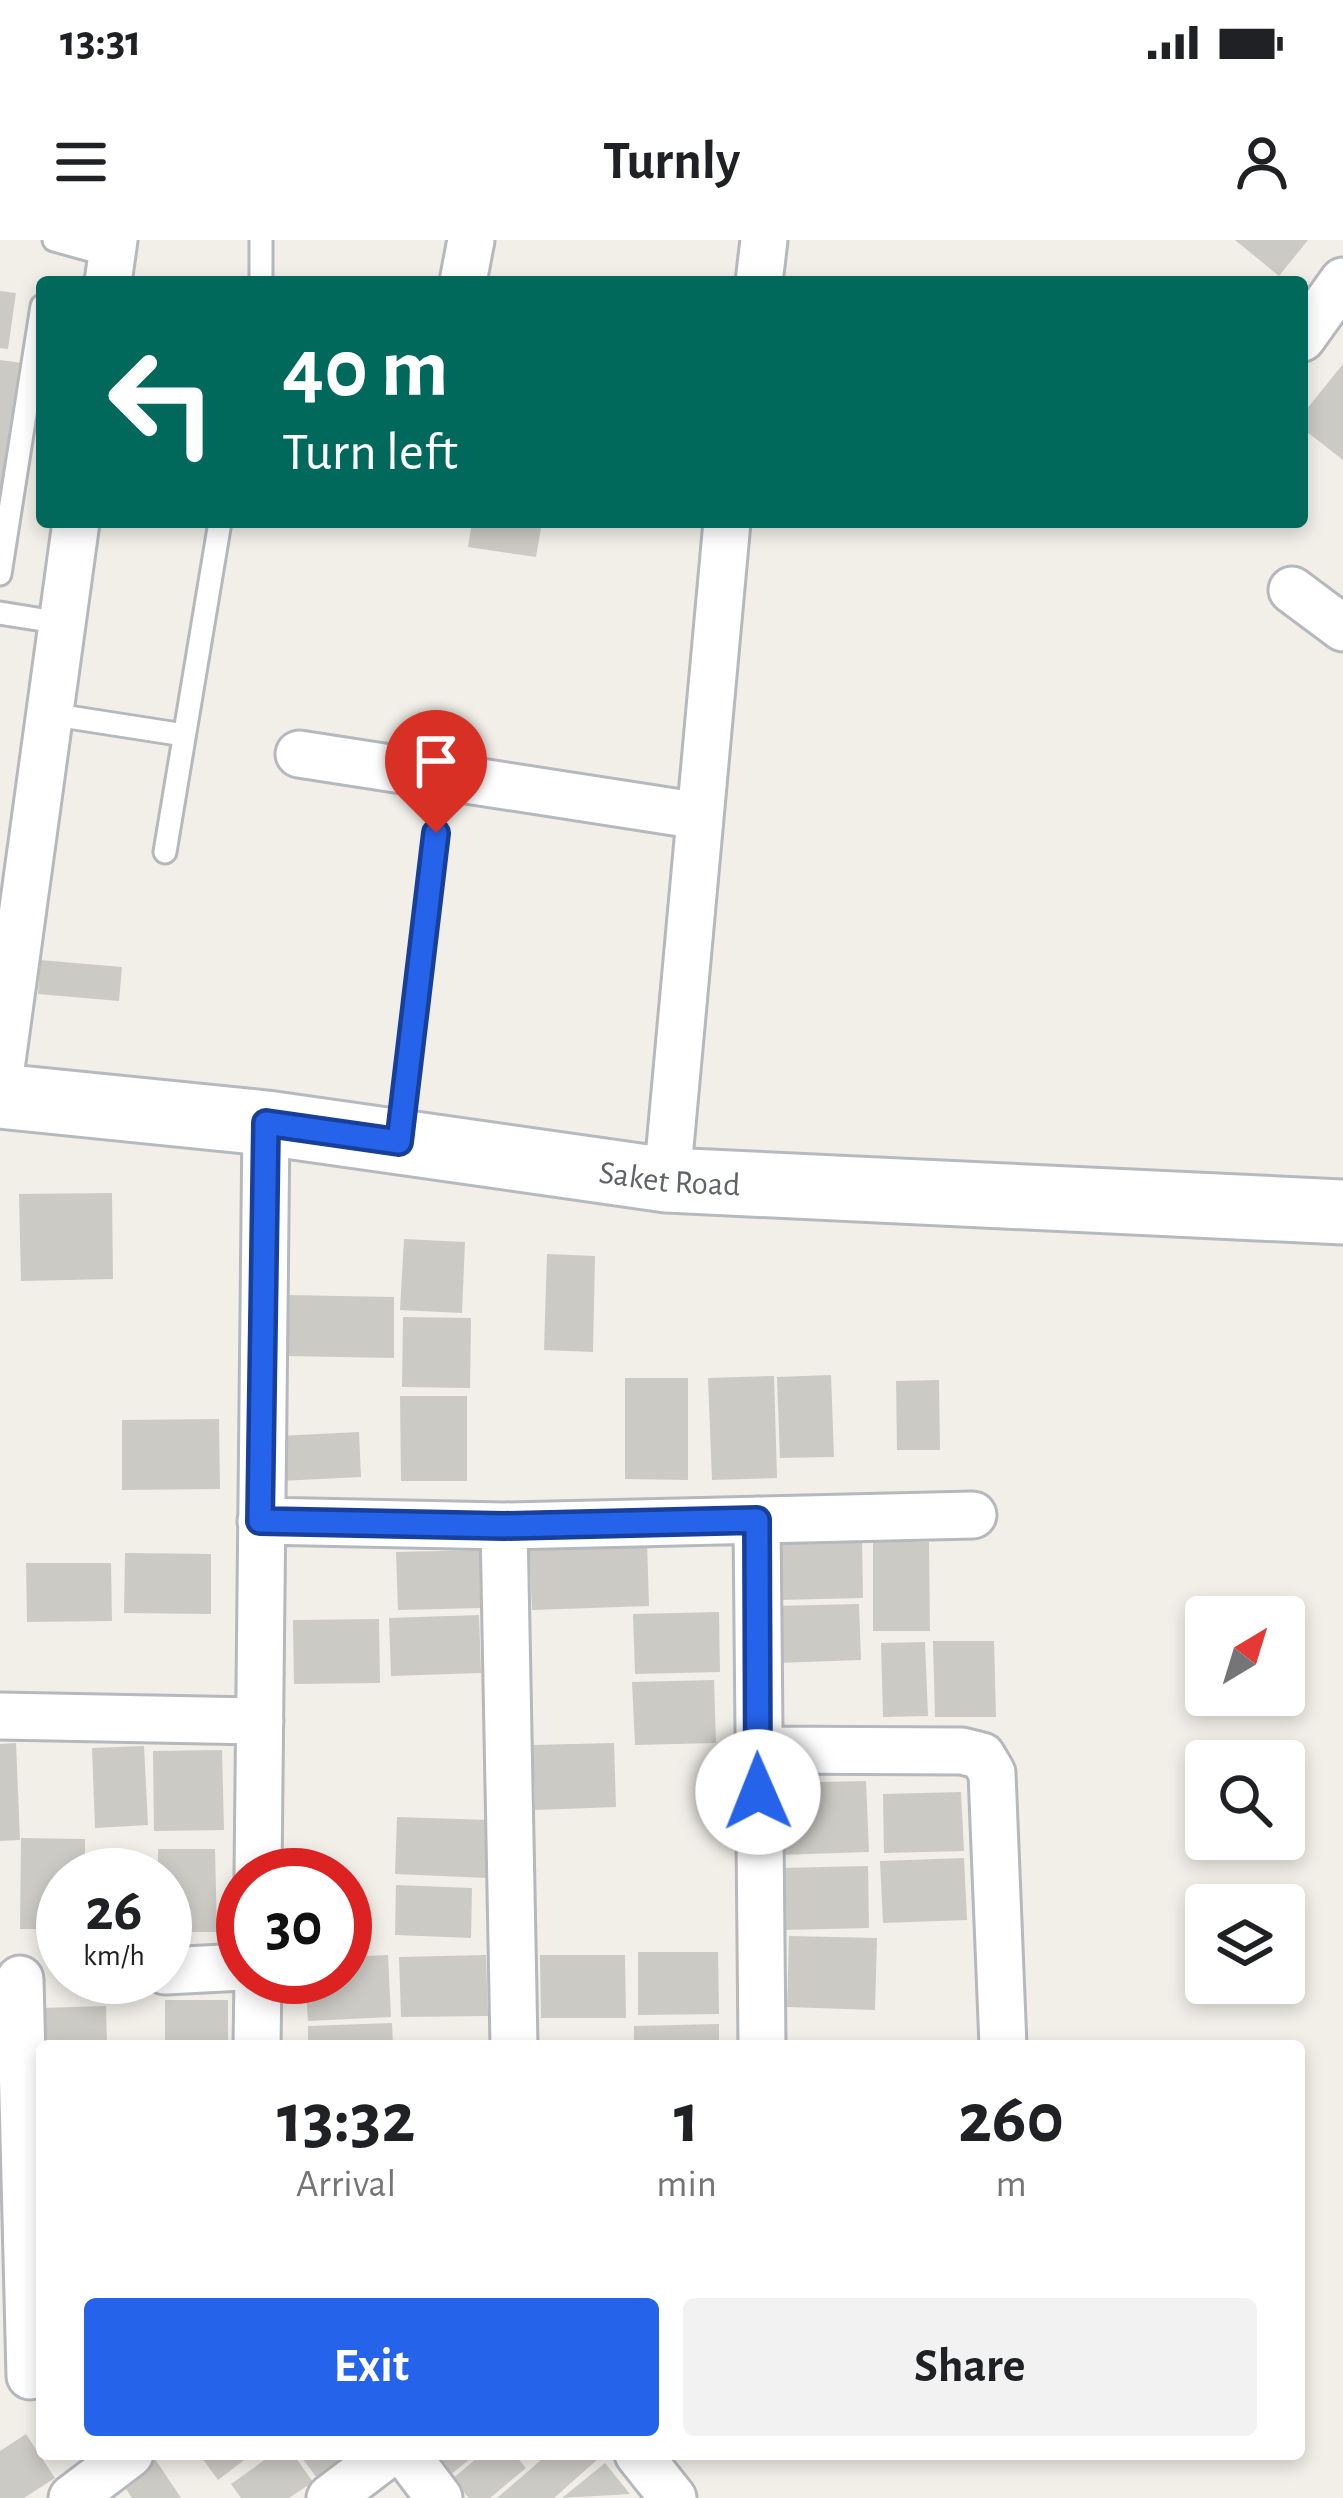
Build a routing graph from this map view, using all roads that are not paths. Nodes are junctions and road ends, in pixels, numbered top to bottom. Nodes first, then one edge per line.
1 (54, 240) edge
2 (261, 240) edge
3 (471, 240) edge
4 (764, 240) edge
5 (112, 259) edge
6 (260, 276) edge
7 (464, 276) edge
8 (760, 276) edge
9 (1343, 281) edge
10 (1308, 330) edge
11 (36, 344) edge
12 (75, 528) edge
13 (219, 528) edge
14 (726, 528) edge
15 (0, 574) edge
16 (1292, 590) dead end
17 (0, 613) edge
18 (62, 623) junction
19 (1343, 628) edge
20 (49, 714) junction
21 (184, 735) junction
22 (299, 754) dead end
23 (700, 816) junction
24 (436, 833) dead end
25 (166, 852) dead end
26 (0, 1076) edge
27 (0, 1096) edge
28 (266, 1123) junction
29 (399, 1142) junction
30 (668, 1180) junction
31 (1343, 1212) edge
32 (973, 1515) dead end
33 (757, 1520) junction
34 (260, 1521) junction
35 (504, 1526) junction
36 (0, 1716) edge
37 (260, 1721) junction
38 (757, 1750) junction
39 (259, 1848) edge
40 (28, 1979) edge
41 (258, 2004) edge
42 (257, 2040) edge
43 (514, 2040) edge
44 (762, 2040) edge
45 (1003, 2040) edge
46 (24, 2377) edge
47 (122, 2460) edge
48 (380, 2460) edge
49 (411, 2460) edge
50 (643, 2460) edge
51 (72, 2498) edge
52 (330, 2498) edge
53 (440, 2498) edge
54 (673, 2498) edge

1 - 5 lane
2 - 6 lane
3 - 7 street
4 - 8 street
9 - 10 street
11 - 15 lane
12 - 18 street
13 - 21 lane
14 - 23 street
16 - 19 street
17 - 18 lane
18 - 20 street
20 - 21 lane
20 - 26 street
21 - 25 lane
22 - 23 street
23 - 30 street
24 - 29 lane
27 - 28 street, Saket Road
28 - 29 street, Saket Road
28 - 34 street
29 - 30 street, Saket Road
30 - 31 street, Saket Road
32 - 33 street
33 - 35 street
33 - 38 street
34 - 35 street
34 - 37 street
35 - 43 street
36 - 37 street
37 - 39 street
38 - 44 street
38 - 45 street
40 - 46 street
41 - 42 street
47 - 51 street
48 - 52 street
49 - 53 street
50 - 54 street

